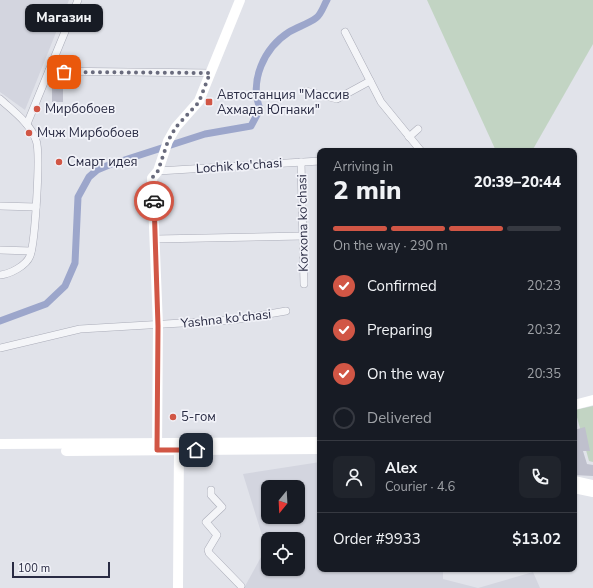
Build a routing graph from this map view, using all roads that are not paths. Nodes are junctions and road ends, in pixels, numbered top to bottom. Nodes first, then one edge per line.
1 (78, 0) edge
2 (240, 0) edge
3 (345, 32) dead end
4 (49, 71) junction
5 (210, 73) junction
6 (370, 80) junction
7 (306, 91) dead end
8 (0, 99) edge
9 (27, 124) junction
10 (418, 128) dead end
11 (410, 137) junction
12 (419, 148) edge
13 (317, 161) edge
14 (302, 162) junction
15 (158, 171) junction
16 (0, 206) edge
17 (36, 207) junction
18 (303, 236) junction
19 (156, 239) junction
20 (0, 250) edge
21 (31, 251) junction
22 (0, 275) edge
23 (304, 284) dead end
24 (286, 311) dead end
25 (158, 326) junction
26 (0, 348) edge
27 (593, 400) edge
28 (577, 404) edge
29 (317, 442) edge
30 (0, 444) edge
31 (157, 447) junction
32 (179, 447) junction
33 (317, 449) edge
34 (0, 451) edge
35 (577, 481) edge
36 (593, 484) edge
37 (577, 489) edge
38 (210, 490) dead end
39 (593, 492) edge
40 (241, 586) dead end
41 (178, 588) edge

1 - 4 street
2 - 5 main road
3 - 6 street
4 - 5 street
4 - 9 street
5 - 15 main road
6 - 7 street
6 - 11 street
8 - 9 street
9 - 17 street
10 - 11 street
11 - 12 street
13 - 14 street, Lochik ko'chasi
14 - 15 street, Lochik ko'chasi
14 - 18 street, Korxona ko'chasi
15 - 19 main road
16 - 17 street
17 - 21 street
18 - 19 street
18 - 23 street, Korxona ko'chasi
19 - 25 main road
20 - 21 street
21 - 22 street
24 - 25 street, Yashna ko'chasi
25 - 26 street, Yashna ko'chasi
25 - 31 main road
27 - 28 main road
29 - 32 main road
30 - 31 main road
31 - 32 main road
31 - 34 main road
32 - 33 main road
32 - 41 main road
35 - 36 main road
37 - 39 main road
38 - 40 street

